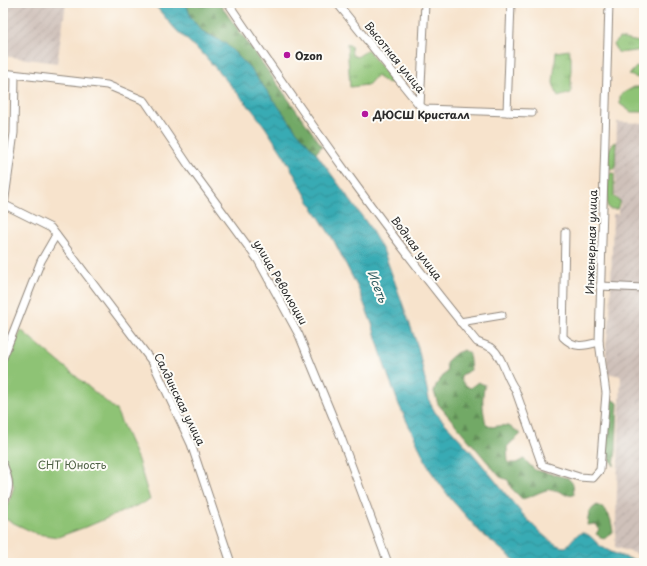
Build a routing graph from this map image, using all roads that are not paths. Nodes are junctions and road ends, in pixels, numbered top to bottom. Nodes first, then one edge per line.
1 (228, 3) edge
2 (337, 3) edge
3 (425, 3) edge
4 (511, 3) edge
5 (609, 3) edge
6 (3, 73) edge
7 (15, 75) junction
8 (420, 106) junction
9 (507, 112) junction
10 (532, 113) dead end
11 (3, 205) edge
12 (565, 232) dead end
13 (56, 235) junction
14 (600, 286) junction
15 (644, 288) edge
16 (502, 315) dead end
17 (460, 322) junction
18 (599, 342) junction
19 (3, 358) edge
20 (3, 464) edge
21 (593, 478) joint
22 (3, 504) edge
23 (231, 563) edge
24 (388, 563) edge

1 - 17 street, Водная улица
2 - 8 street, Высотная улица
3 - 8 street
4 - 9 street
5 - 14 street, Инженерная улица
6 - 7 street, улица Революции
7 - 11 street
7 - 24 street, улица Революции
8 - 9 street
9 - 10 street
11 - 13 street, Салдинская улица
12 - 18 street
13 - 19 street
13 - 23 street, Салдинская улица
14 - 15 street
14 - 18 street, Инженерная улица
16 - 17 street
17 - 21 street, Водная улица
18 - 21 street, Инженерная улица
20 - 22 street

